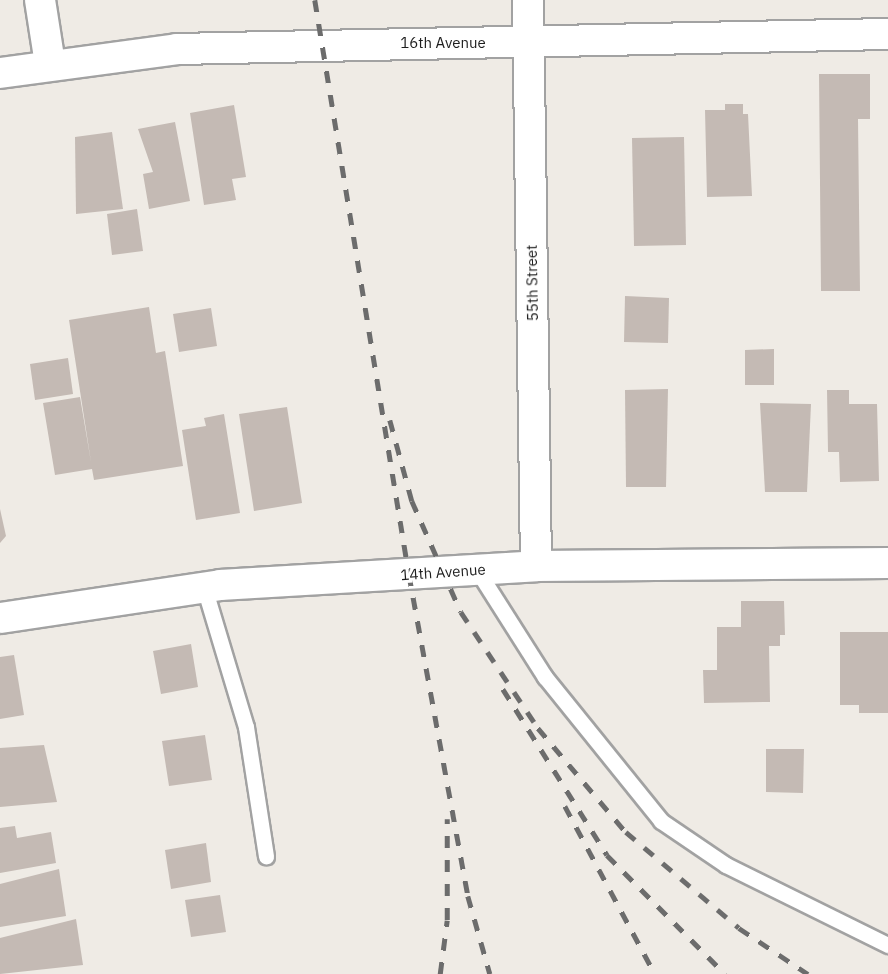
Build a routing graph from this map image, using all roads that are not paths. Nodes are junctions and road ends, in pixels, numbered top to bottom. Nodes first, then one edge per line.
1 (40, 0) edge
2 (528, 0) edge
3 (888, 34) edge
4 (529, 42) junction
5 (50, 64) junction
6 (0, 73) edge
7 (888, 563) edge
8 (536, 566) junction
9 (477, 570) junction
10 (204, 587) junction
11 (0, 618) edge
12 (266, 856) dead end
13 (888, 945) edge

1 - 5 street
2 - 4 street, 55th Street
3 - 4 street, 16th Avenue
4 - 5 street, 16th Avenue
4 - 8 street, 55th Street
5 - 6 street, 16th Avenue
7 - 8 street, 14th Avenue
8 - 9 street, 14th Avenue
9 - 10 street, 14th Avenue
9 - 13 lane
10 - 11 street, 14th Avenue
10 - 12 lane

